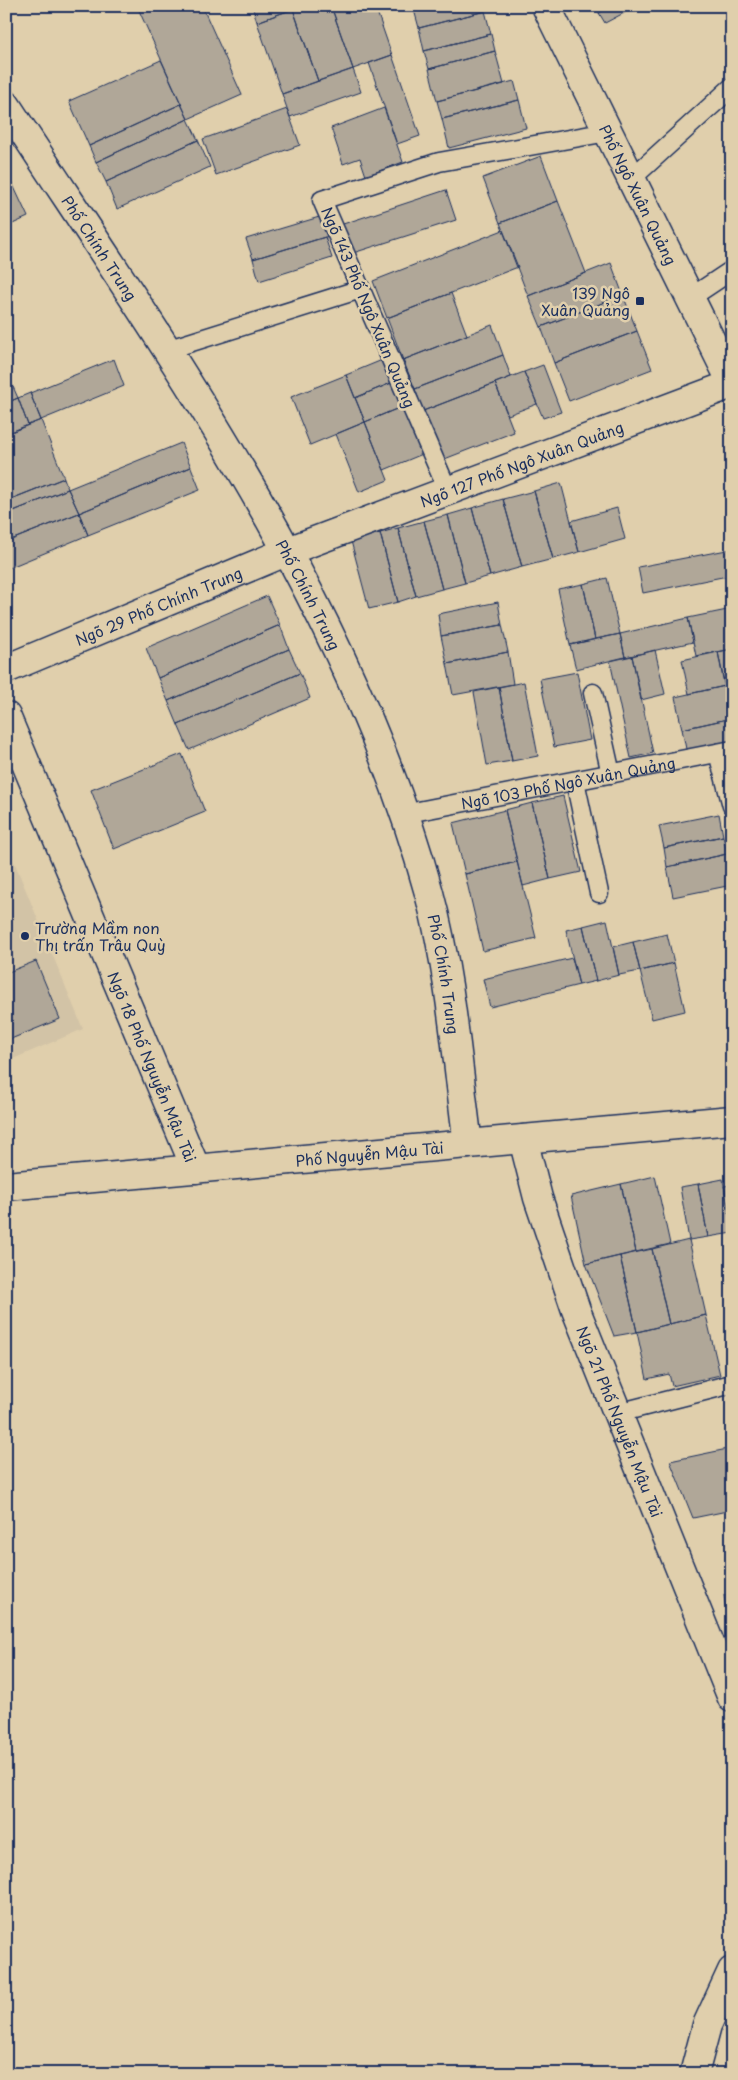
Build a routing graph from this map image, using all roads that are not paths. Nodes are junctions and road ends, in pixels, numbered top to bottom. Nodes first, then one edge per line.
1 (551, 8) edge
2 (732, 87) edge
3 (6, 105) edge
4 (608, 132) junction
5 (631, 179) junction
6 (732, 270) edge
7 (361, 289) junction
8 (690, 298) junction
9 (166, 350) junction
10 (732, 384) edge
11 (448, 491) junction
12 (299, 547) junction
13 (6, 669) edge
14 (594, 693) dead end
15 (6, 716) edge
16 (725, 752) edge
17 (611, 774) junction
18 (575, 781) junction
19 (732, 806) edge
20 (404, 814) junction
21 (599, 893) dead end
22 (732, 1120) edge
23 (523, 1139) junction
24 (468, 1144) junction
25 (196, 1169) junction
26 (6, 1186) edge
27 (732, 1384) edge
28 (618, 1412) junction
29 (732, 1698) edge
30 (732, 1971) edge
31 (694, 2074) edge

1 - 4 street, Phố Ngô Xuân Quảng
2 - 5 lane
3 - 9 street, Phố Chính Trung
4 - 5 street, Phố Ngô Xuân Quảng
4 - 7 lane, Ngõ 143 Phố Ngô Xuân Quảng
5 - 8 street, Phố Ngô Xuân Quảng
6 - 8 lane
7 - 9 lane
7 - 11 lane, Ngõ 143 Phố Ngô Xuân Quảng
8 - 10 street, Phố Ngô Xuân Quảng
9 - 12 street, Phố Chính Trung
10 - 11 street, Ngõ 127 Phố Ngô Xuân Quảng
11 - 12 street, Ngõ 127 Phố Ngô Xuân Quảng
12 - 13 street, Ngõ 29 Phố Chính Trung
12 - 20 street, Phố Chính Trung
14 - 17 lane
15 - 25 street, Ngõ 18 Phố Nguyễn Mậu Tài
16 - 17 lane, Ngõ 103 Phố Ngô Xuân Quảng
16 - 19 lane
17 - 18 lane, Ngõ 103 Phố Ngô Xuân Quảng
18 - 20 lane, Ngõ 103 Phố Ngô Xuân Quảng
18 - 21 lane
20 - 24 street, Phố Chính Trung
22 - 23 street, Phố Nguyễn Mậu Tài
23 - 24 street, Phố Nguyễn Mậu Tài
23 - 28 street, Ngõ 21 Phố Nguyễn Mậu Tài
24 - 25 street, Phố Nguyễn Mậu Tài
25 - 26 street, Phố Nguyễn Mậu Tài
27 - 28 lane
28 - 29 street, Ngõ 21 Phố Nguyễn Mậu Tài
30 - 31 street

